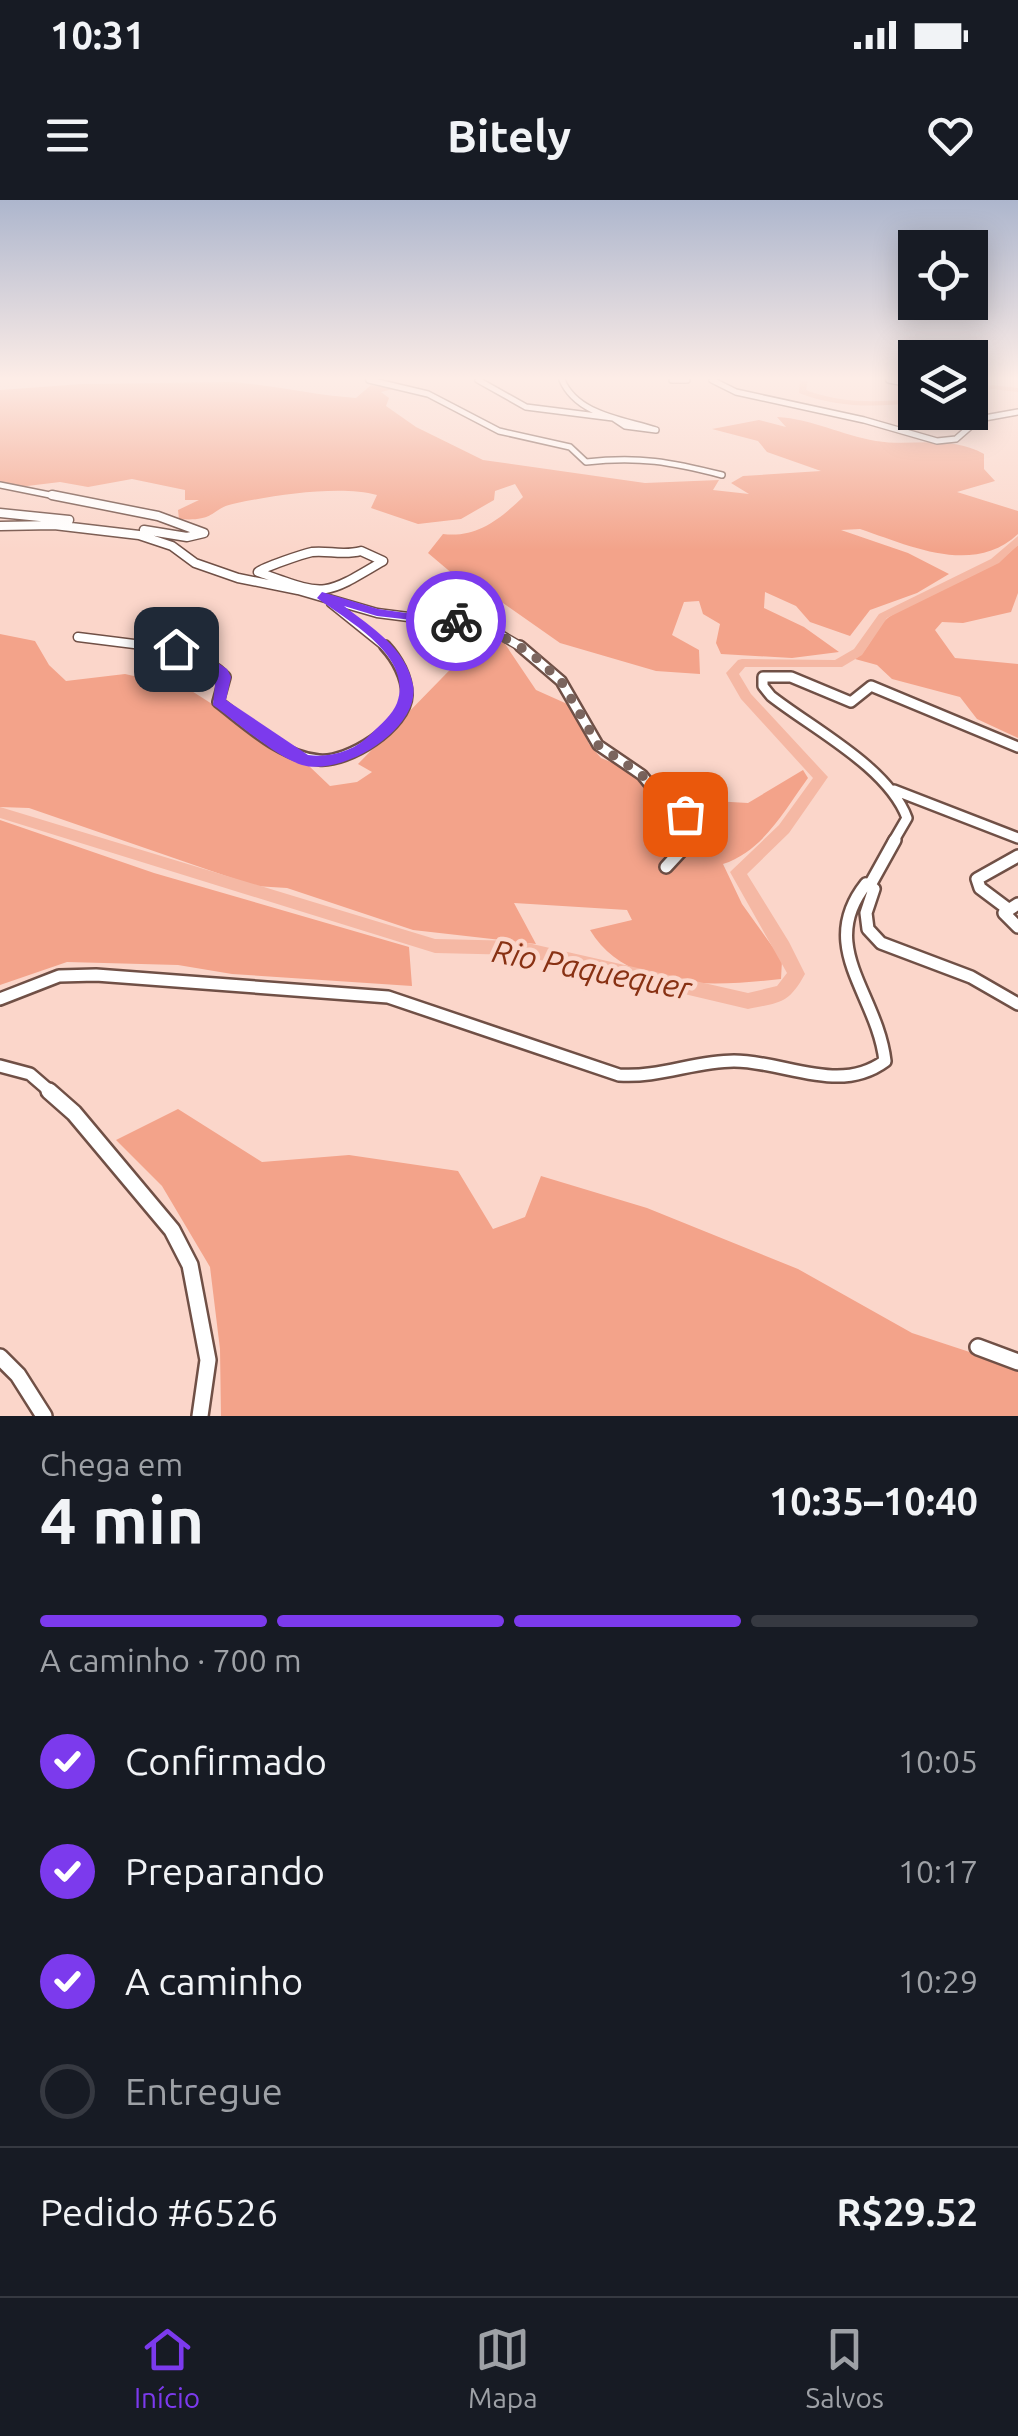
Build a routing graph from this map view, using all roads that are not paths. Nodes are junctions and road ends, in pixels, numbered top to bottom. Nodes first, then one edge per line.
1 (528, 437) edge
2 (919, 437) edge
3 (955, 437) edge
4 (722, 475) dead end
5 (0, 485) edge
6 (0, 513) edge
7 (1, 526) edge
8 (120, 528) junction
9 (108, 530) junction
10 (302, 589) junction
11 (322, 596) junction
12 (78, 636) dead end
13 (1018, 747) edge
14 (889, 787) junction
15 (1018, 838) edge
16 (1018, 856) edge
17 (666, 866) dead end
18 (870, 885) junction
19 (1013, 906) edge
20 (1018, 926) edge
21 (0, 1000) edge
22 (1018, 1004) edge
23 (0, 1066) edge
24 (978, 1348) dead end
25 (0, 1357) edge
26 (1018, 1362) edge
27 (44, 1416) edge
28 (200, 1416) edge

1 - 4 street
2 - 3 street
5 - 8 street
6 - 8 street
7 - 9 street
8 - 9 street
9 - 10 street
10 - 10 street
10 - 11 street
11 - 12 street
11 - 17 street
13 - 14 street
14 - 15 street
14 - 18 street
16 - 19 street
18 - 21 street
18 - 22 street
19 - 20 street
23 - 28 street
24 - 26 street
25 - 27 street

